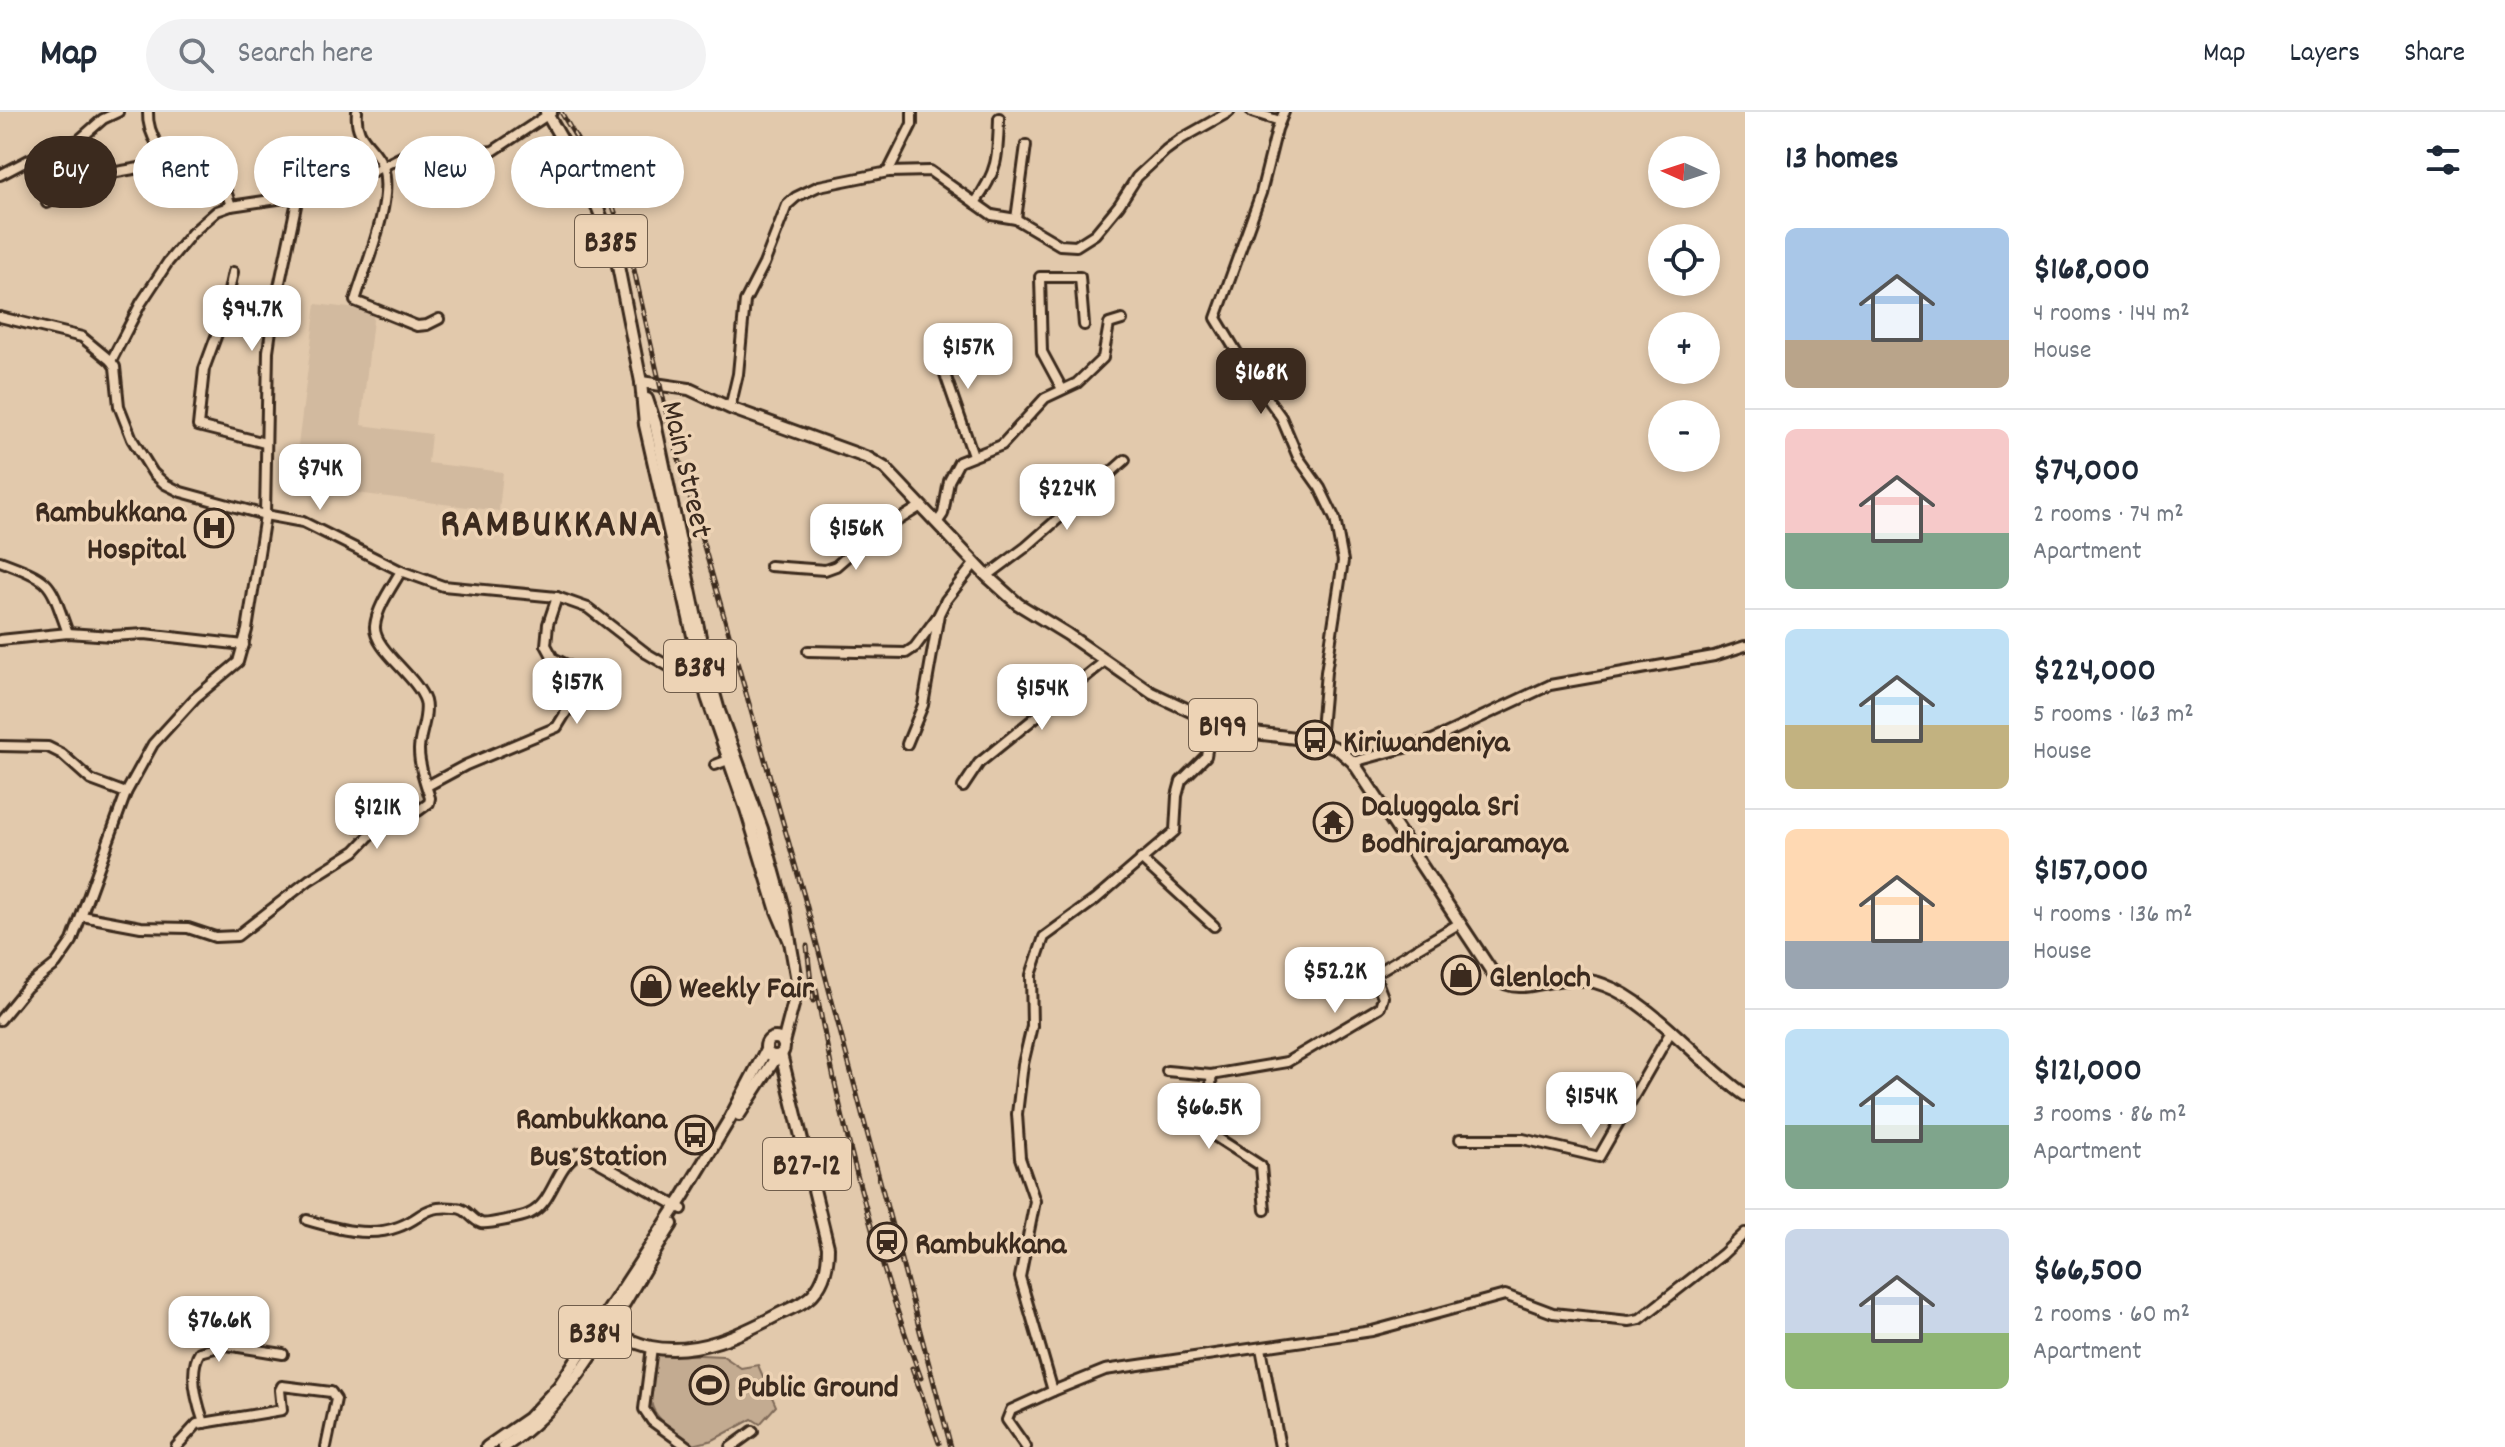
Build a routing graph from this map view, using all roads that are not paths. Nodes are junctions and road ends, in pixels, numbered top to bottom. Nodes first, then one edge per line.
1 (118, 112) edge
2 (148, 112) edge
3 (357, 112) edge
4 (912, 112) edge
5 (1229, 112) edge
6 (1252, 112) edge
7 (549, 113) edge
8 (1282, 116) edge
9 (999, 118) dead end
10 (152, 136) edge
11 (1026, 145) dead end
12 (383, 167) junction
13 (379, 169) edge
14 (888, 172) junction
15 (0, 175) edge
16 (975, 203) junction
17 (225, 208) edge
18 (296, 208) edge
19 (1016, 219) junction
20 (233, 272) dead end
21 (0, 317) edge
22 (439, 319) dead end
23 (1122, 320) dead end
24 (1084, 325) dead end
25 (937, 331) dead end
26 (111, 361) junction
27 (641, 382) junction
28 (1062, 389) junction
29 (730, 408) junction
30 (265, 443) junction
31 (973, 455) junction
32 (1125, 460) dead end
33 (921, 506) junction
34 (265, 515) junction
35 (937, 523) junction
36 (0, 561) edge
37 (975, 563) junction
38 (770, 566) dead end
39 (401, 571) junction
40 (987, 576) junction
41 (557, 597) junction
42 (939, 614) junction
43 (68, 633) junction
44 (0, 640) edge
45 (244, 645) junction
46 (1745, 646) edge
47 (808, 651) dead end
48 (1105, 661) junction
49 (704, 667) junction
50 (1212, 721) junction
51 (1320, 741) junction
52 (907, 744) dead end
53 (0, 746) edge
54 (728, 760) junction
55 (1353, 762) junction
56 (715, 765) dead end
57 (427, 786) junction
58 (963, 787) dead end
59 (126, 793) junction
60 (1141, 859) junction
61 (82, 916) junction
62 (1460, 923) junction
63 (1214, 926) dead end
64 (790, 942) junction
65 (791, 1016) junction
66 (0, 1020) edge
67 (1670, 1033) junction
68 (772, 1038) junction
69 (766, 1050) junction
70 (780, 1051) junction
71 (1167, 1071) dead end
72 (1211, 1075) junction
73 (1745, 1095) edge
74 (1460, 1139) dead end
75 (682, 1203) junction
76 (1265, 1210) dead end
77 (307, 1220) dead end
78 (1745, 1233) edge
79 (603, 1329) junction
80 (652, 1347) junction
81 (1261, 1348) junction
82 (283, 1354) dead end
83 (1053, 1391) junction
84 (204, 1423) junction
85 (753, 1431) dead end
86 (176, 1447) edge
87 (326, 1447) edge
88 (487, 1447) edge
89 (504, 1447) edge
90 (688, 1447) edge
91 (731, 1447) edge
92 (1026, 1447) edge
93 (1280, 1447) edge

1 - 15 street
2 - 10 street
3 - 12 street
4 - 14 street
5 - 19 street
6 - 8 street
7 - 12 street
7 - 27 main road, B385
8 - 51 street
9 - 16 street
11 - 19 street
12 - 13 street
12 - 22 street
14 - 16 street
14 - 29 street
16 - 19 street
17 - 26 street
18 - 30 street
20 - 30 street
21 - 26 street
23 - 28 street
24 - 28 street
25 - 31 street
26 - 34 street
27 - 29 main road, B199
27 - 49 main road, Main Street / B384
28 - 31 street
29 - 33 main road, B199
30 - 34 street
31 - 35 street
32 - 40 street
33 - 35 main road, B199
33 - 38 street
34 - 39 street
34 - 45 street
35 - 37 main road, B199
36 - 43 street
37 - 40 main road, B199
37 - 42 street
39 - 41 street
39 - 57 street
40 - 48 main road, B199
41 - 49 street
41 - 57 street
42 - 47 street
42 - 52 street
43 - 44 street
43 - 45 street
45 - 59 street
46 - 55 street
48 - 50 main road, B199
48 - 58 street
49 - 54 main road, Main Street / B384
49 - 64 main road, Main Street / B384
50 - 51 main road, B199
50 - 60 street
51 - 55 main road, B199
53 - 59 street
54 - 56 street
54 - 64 main road, Main Street / B384
55 - 62 main road, B199
57 - 61 street
59 - 61 street
60 - 63 street
60 - 83 street
61 - 66 street
62 - 67 main road, B199
62 - 72 street
64 - 65 main road, Main Street / B384
65 - 68 main road
65 - 70 main road, Main Street / B384
67 - 73 main road, B199
67 - 74 street
68 - 69 main road
68 - 70 main road
69 - 70 main road
69 - 75 main road, B384
70 - 75 main road, Main Street / B384
70 - 80 main road, B27-12
71 - 72 street
72 - 76 street
75 - 77 street
75 - 79 main road, B384
78 - 81 street
79 - 80 main road, B27-12
79 - 88 main road, B384
79 - 89 main road, B384
80 - 90 street
81 - 83 street
81 - 93 street
82 - 84 street
83 - 92 street
84 - 86 street
84 - 87 street
85 - 91 street

